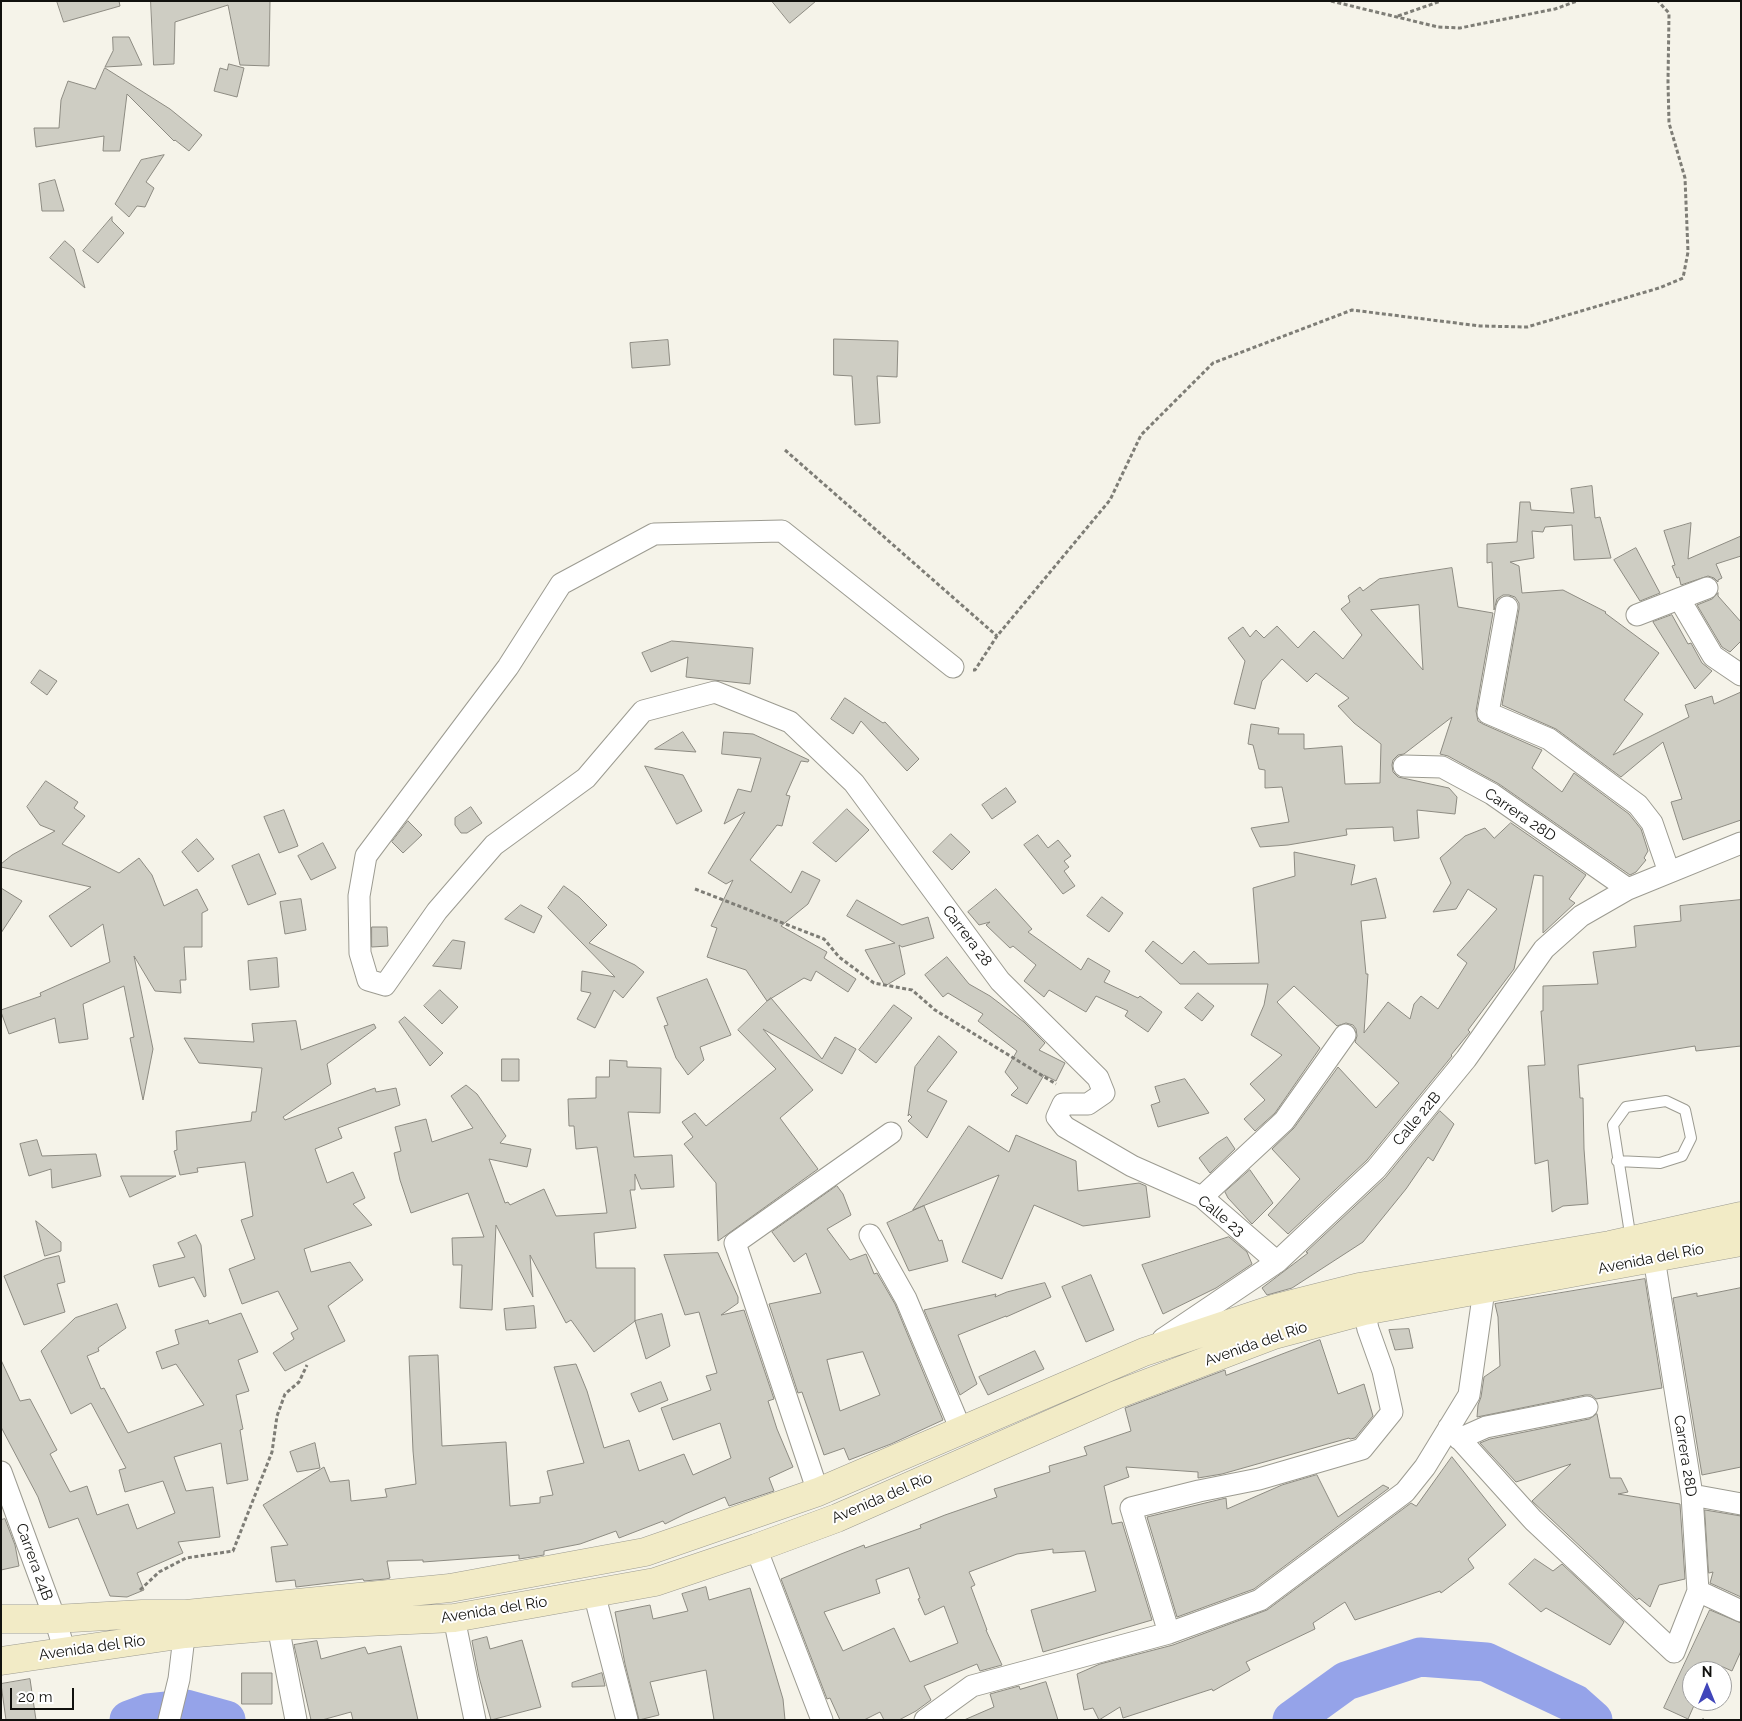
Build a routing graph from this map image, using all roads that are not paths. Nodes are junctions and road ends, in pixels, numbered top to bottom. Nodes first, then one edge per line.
1 (1707, 588) dead end
2 (1680, 600) junction
3 (1507, 607) dead end
4 (1637, 615) dead end
5 (953, 667) road end
6 (1741, 675) edge
7 (1404, 766) dead end
8 (1741, 843) edge
9 (1669, 872) junction
10 (1628, 889) junction
11 (1346, 1035) dead end
12 (891, 1133) dead end
13 (1617, 1161) junction
14 (1132, 1166) joint
15 (1202, 1197) junction
16 (1741, 1216) edge
17 (870, 1235) dead end
18 (1631, 1241) junction
19 (1741, 1242) edge
20 (1654, 1258) junction
21 (1277, 1262) junction
22 (1484, 1290) junction
23 (1361, 1299) junction
24 (1144, 1352) junction
25 (1074, 1382) junction
26 (1587, 1407) dead end
27 (1087, 1408) junction
28 (968, 1427) junction
29 (1454, 1433) junction
30 (989, 1451) junction
31 (1, 1472) edge
32 (818, 1492) junction
33 (1692, 1495) junction
34 (1741, 1504) edge
35 (756, 1548) junction
36 (1698, 1591) junction
37 (594, 1593) junction
38 (1741, 1611) edge
39 (454, 1618) junction
40 (1, 1619) edge
41 (56, 1619) junction
42 (186, 1624) junction
43 (278, 1626) junction
44 (1169, 1633) junction
45 (65, 1652) junction
46 (1, 1661) edge
47 (169, 1720) edge
48 (296, 1720) edge
49 (475, 1720) edge
50 (627, 1720) edge
51 (822, 1720) edge
52 (925, 1720) edge

1 - 2 street
2 - 4 street
2 - 6 street
3 - 9 street
5 - 14 street, Carrera 28
7 - 10 street, Carrera 28D
8 - 9 street, Calle 22B
9 - 10 street, Calle 22B
10 - 21 street, Calle 22B
11 - 15 street
12 - 32 street
13 - 13 lane
13 - 18 lane
14 - 15 street, Calle 23
15 - 21 street, Calle 23
16 - 18 main road, Avenida del Río
17 - 28 street
18 - 23 main road, Avenida del Río
19 - 20 main road, Avenida del Río
20 - 22 main road, Avenida del Río
20 - 33 street, Carrera 28D
21 - 24 street, Calle 22B
22 - 23 main road, Avenida del Río
22 - 29 street
23 - 24 main road, Avenida del Río
23 - 27 main road, Avenida del Río
23 - 44 street
24 - 25 main road, Avenida del Río
25 - 27 main road
25 - 28 main road, Avenida del Río
26 - 29 street
27 - 30 main road, Avenida del Río
28 - 30 main road
28 - 32 main road, Avenida del Río
29 - 36 street, Carrera 28D
29 - 44 street
30 - 35 main road, Avenida del Río
31 - 41 street, Carrera 24B
32 - 42 main road, Avenida del Río
33 - 34 street
33 - 36 street, Carrera 28D
35 - 37 main road, Avenida del Río
35 - 51 street
36 - 38 street
37 - 39 main road, Avenida del Río
37 - 50 street
39 - 43 main road, Avenida del Río
39 - 49 street
40 - 41 main road, Avenida del Río
41 - 42 main road, Avenida del Río
41 - 45 street, Carrera 24B
42 - 43 main road, Avenida del Río
42 - 45 main road, Avenida del Río
42 - 47 street
43 - 48 street
44 - 52 street
45 - 46 main road, Avenida del Río

